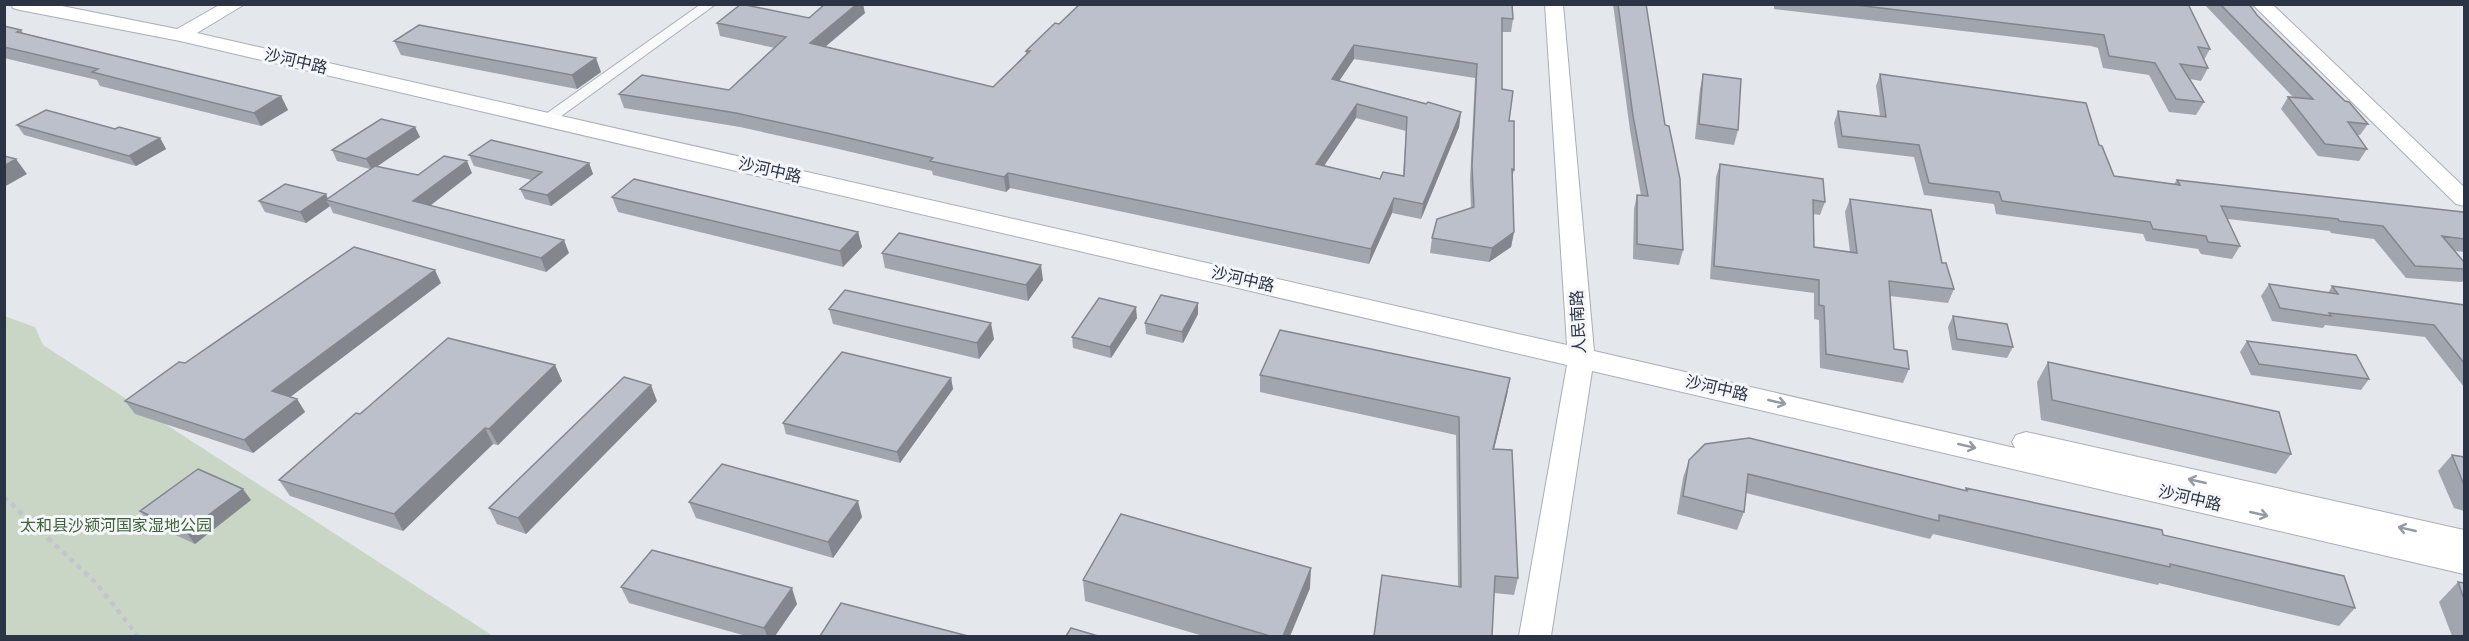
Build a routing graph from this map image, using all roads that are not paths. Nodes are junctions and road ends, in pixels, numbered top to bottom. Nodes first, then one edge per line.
1 (20, 4) edge
2 (81, 4) edge
3 (236, 4) edge
4 (710, 4) edge
5 (1554, 4) edge
6 (2261, 4) edge
7 (188, 30) junction
8 (555, 114) junction
9 (2464, 199) edge
10 (1581, 348) junction
11 (2464, 542) edge
12 (2464, 562) edge
13 (1534, 636) edge

1 - 7 street, 沙河中路
2 - 7 street, 沙河中路
3 - 7 street
4 - 8 street
5 - 10 street, 人民南路
6 - 9 street
7 - 8 street, 沙河中路
8 - 10 street, 沙河中路
11 -> 10 street, 沙河中路
10 -> 12 street, 沙河中路
10 - 13 street, 人民南路

